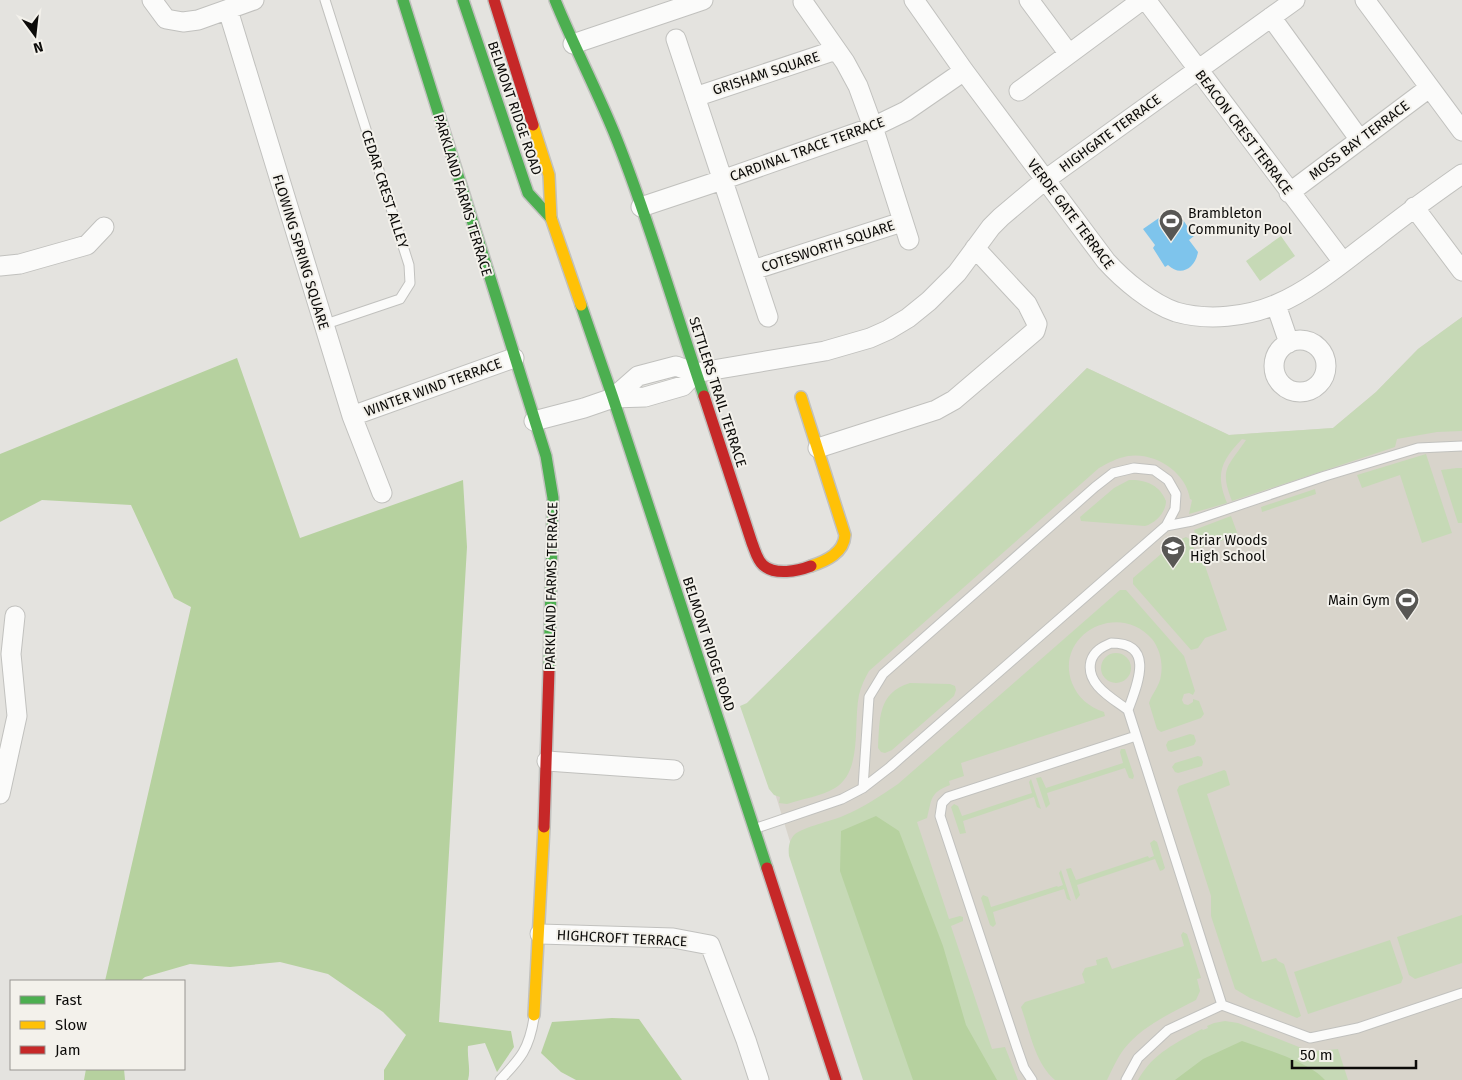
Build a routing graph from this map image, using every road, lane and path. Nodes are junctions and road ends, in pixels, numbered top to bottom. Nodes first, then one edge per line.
1 (152, 0) edge
2 (254, 0) edge
3 (325, 0) edge
4 (403, 0) edge
5 (463, 0) edge
6 (494, 0) edge
7 (555, 0) edge
8 (703, 0) edge
9 (914, 0) edge
10 (1029, 0) edge
11 (1144, 0) edge
12 (1295, 0) edge
13 (1365, 0) edge
14 (803, 2) dead end
15 (655, 8) edge
16 (228, 10) junction
17 (1272, 17) junction
18 (676, 39) dead end
19 (573, 44) junction
20 (836, 50) junction
21 (1069, 54) junction
22 (1198, 70) junction
23 (964, 71) junction
24 (1429, 88) junction
25 (1019, 91) dead end
26 (695, 97) junction
27 (873, 127) junction
28 (1462, 131) edge
29 (1360, 140) junction
30 (1462, 174) edge
31 (722, 180) junction
32 (1046, 180) junction
33 (1289, 193) junction
34 (641, 207) junction
35 (1414, 208) junction
36 (551, 218) junction
37 (902, 222) junction
38 (104, 227) dead end
39 (909, 240) dead end
40 (976, 248) junction
41 (1342, 262) junction
42 (0, 266) edge
43 (753, 270) junction
44 (1462, 272) edge
45 (1276, 304) junction
46 (768, 316) dead end
47 (323, 325) junction
48 (1289, 342) dead end
49 (514, 358) junction
50 (695, 373) junction
51 (800, 397) dead end
52 (613, 398) junction
53 (352, 416) junction
54 (534, 421) junction
55 (1462, 446) edge
56 (818, 448) junction
57 (382, 493) dead end
58 (1166, 526) junction
59 (16, 616) dead end
60 (1128, 710) junction
61 (1136, 736) junction
62 (547, 761) junction
63 (674, 770) dead end
64 (863, 788) junction
65 (0, 794) edge
66 (754, 829) junction
67 (540, 934) junction
68 (1462, 993) edge
69 (1222, 1005) junction
70 (534, 1015) joint
71 (500, 1080) edge
72 (759, 1080) edge
73 (836, 1080) edge
74 (1032, 1080) edge
75 (1126, 1080) edge

1 - 16 street
2 - 16 street
3 - 47 lane, CEDAR CREST ALLEY
4 - 49 street, PARKLAND FARMS TERRACE
5 - 36 street, BELMONT RIDGE ROAD
6 - 36 street, BELMONT RIDGE ROAD
7 - 19 street, SETTLERS TRAIL TERRACE
8 - 15 street
9 - 23 street, VERDE GATE TERRACE
10 - 21 street
11 - 21 street
11 - 22 street, BEACON CREST TERRACE
12 - 17 street, HIGHGATE TERRACE
13 - 24 street
14 - 20 street, GRISHAM SQUARE
15 - 19 street
16 - 47 street, FLOWING SPRING SQUARE
17 - 22 street, HIGHGATE TERRACE
17 - 29 street
18 - 26 street, GRISHAM SQUARE
19 - 34 street, SETTLERS TRAIL TERRACE
20 - 26 street, GRISHAM SQUARE
20 - 27 street, GRISHAM SQUARE
21 - 25 street
22 - 32 street, HIGHGATE TERRACE
22 - 33 street, BEACON CREST TERRACE
23 - 27 street, CARDINAL TRACE TERRACE
23 - 32 street, VERDE GATE TERRACE
24 - 28 street
24 - 29 street, MOSS BAY TERRACE
26 - 31 street, GRISHAM SQUARE
27 - 31 street, CARDINAL TRACE TERRACE
27 - 37 street, COTESWORTH SQUARE
29 - 33 street, MOSS BAY TERRACE
30 - 35 street, VERDE GATE TERRACE
31 - 34 street, CARDINAL TRACE TERRACE
31 - 43 street, COTESWORTH SQUARE
32 - 40 street, HIGHGATE TERRACE
32 - 45 street, VERDE GATE TERRACE
33 - 41 street, BEACON CREST TERRACE
34 - 50 street, SETTLERS TRAIL TERRACE
35 - 41 street, VERDE GATE TERRACE
35 - 44 street
36 - 52 street, BELMONT RIDGE ROAD
37 - 39 street, COTESWORTH SQUARE
37 - 43 street, COTESWORTH SQUARE
38 - 42 street
40 - 50 street, HIGHGATE TERRACE
40 - 56 street
41 - 45 street, VERDE GATE TERRACE
43 - 46 street, COTESWORTH SQUARE
45 - 48 street
47 - 53 street, FLOWING SPRING SQUARE
49 - 53 street, WINTER WIND TERRACE
49 - 54 street, PARKLAND FARMS TERRACE
50 - 52 street, HIGHGATE TERRACE
50 - 56 street, SETTLERS TRAIL TERRACE
51 - 56 street, SETTLERS TRAIL TERRACE
52 - 54 street, HIGHGATE TERRACE
52 - 66 street, BELMONT RIDGE ROAD
53 - 57 street, FLOWING SPRING SQUARE
54 - 62 street, PARKLAND FARMS TERRACE
55 - 58 lane
58 - 64 lane
58 - 64 lane
59 - 65 street
60 - 60 lane
60 - 61 lane
61 - 69 lane
61 - 74 lane
62 - 63 street
62 - 67 street, PARKLAND FARMS TERRACE
64 - 66 lane
66 - 73 street, BELMONT RIDGE ROAD
67 - 70 street, PARKLAND FARMS TERRACE
67 - 72 street, HIGHCROFT TERRACE
68 - 69 lane
69 - 75 lane
70 - 71 lane

